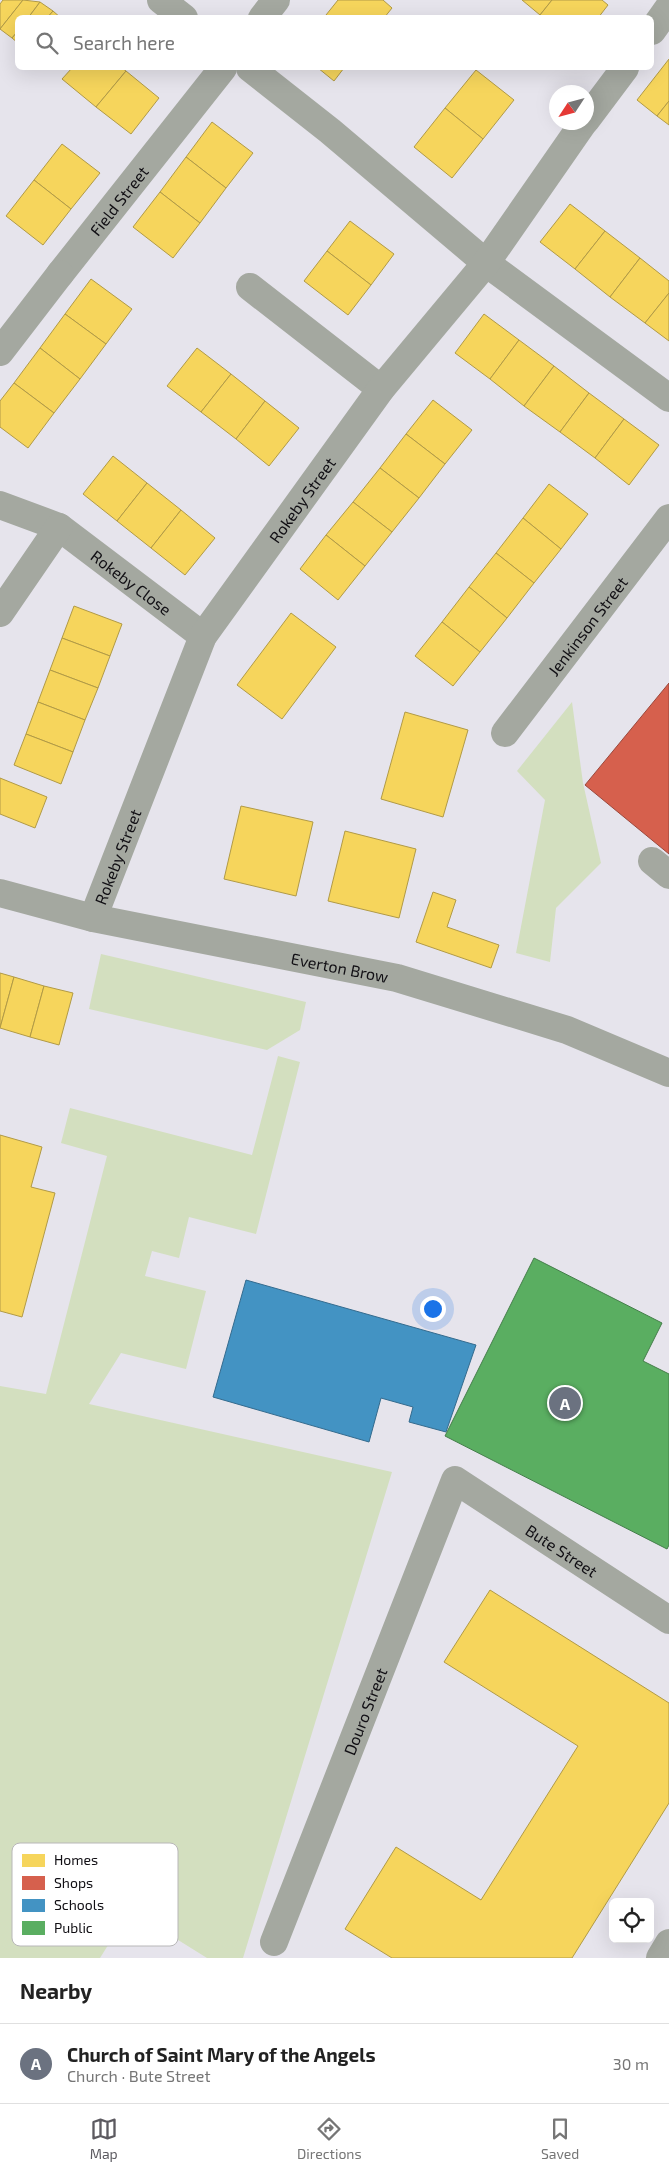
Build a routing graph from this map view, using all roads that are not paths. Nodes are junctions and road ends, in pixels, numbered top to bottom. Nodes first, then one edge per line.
1 (161, 0) edge
2 (276, 0) edge
3 (669, 7) edge
4 (180, 15) edge
5 (264, 15) edge
6 (654, 28) edge
7 (221, 70) edge
8 (253, 70) edge
9 (623, 70) edge
10 (594, 109) edge
11 (579, 130) edge
12 (486, 263) junction
13 (250, 287) dead end
14 (4, 337) edge
15 (382, 389) junction
16 (669, 398) edge
17 (0, 505) edge
18 (669, 518) edge
19 (59, 527) junction
20 (0, 612) edge
21 (203, 636) junction
22 (505, 733) dead end
23 (0, 893) edge
24 (92, 918) junction
25 (669, 1073) edge
26 (455, 1480) joint
27 (669, 1620) edge
28 (274, 1942) dead end
29 (669, 1942) edge
30 (660, 1958) edge

1 - 4 street
2 - 5 street
3 - 6 street
7 - 14 street, Field Street
8 - 12 street
9 - 10 street, Rokeby Street
11 - 12 street, Rokeby Street
12 - 15 street, Rokeby Street
12 - 16 street
13 - 15 street
15 - 21 street, Rokeby Street
17 - 19 street, Rokeby Close
18 - 22 street, Jenkinson Street
19 - 20 street
19 - 21 street, Rokeby Close
21 - 24 street, Rokeby Street
23 - 24 street, Everton Brow
24 - 25 street, Everton Brow
26 - 27 street, Bute Street
26 - 28 street, Douro Street
29 - 30 street

